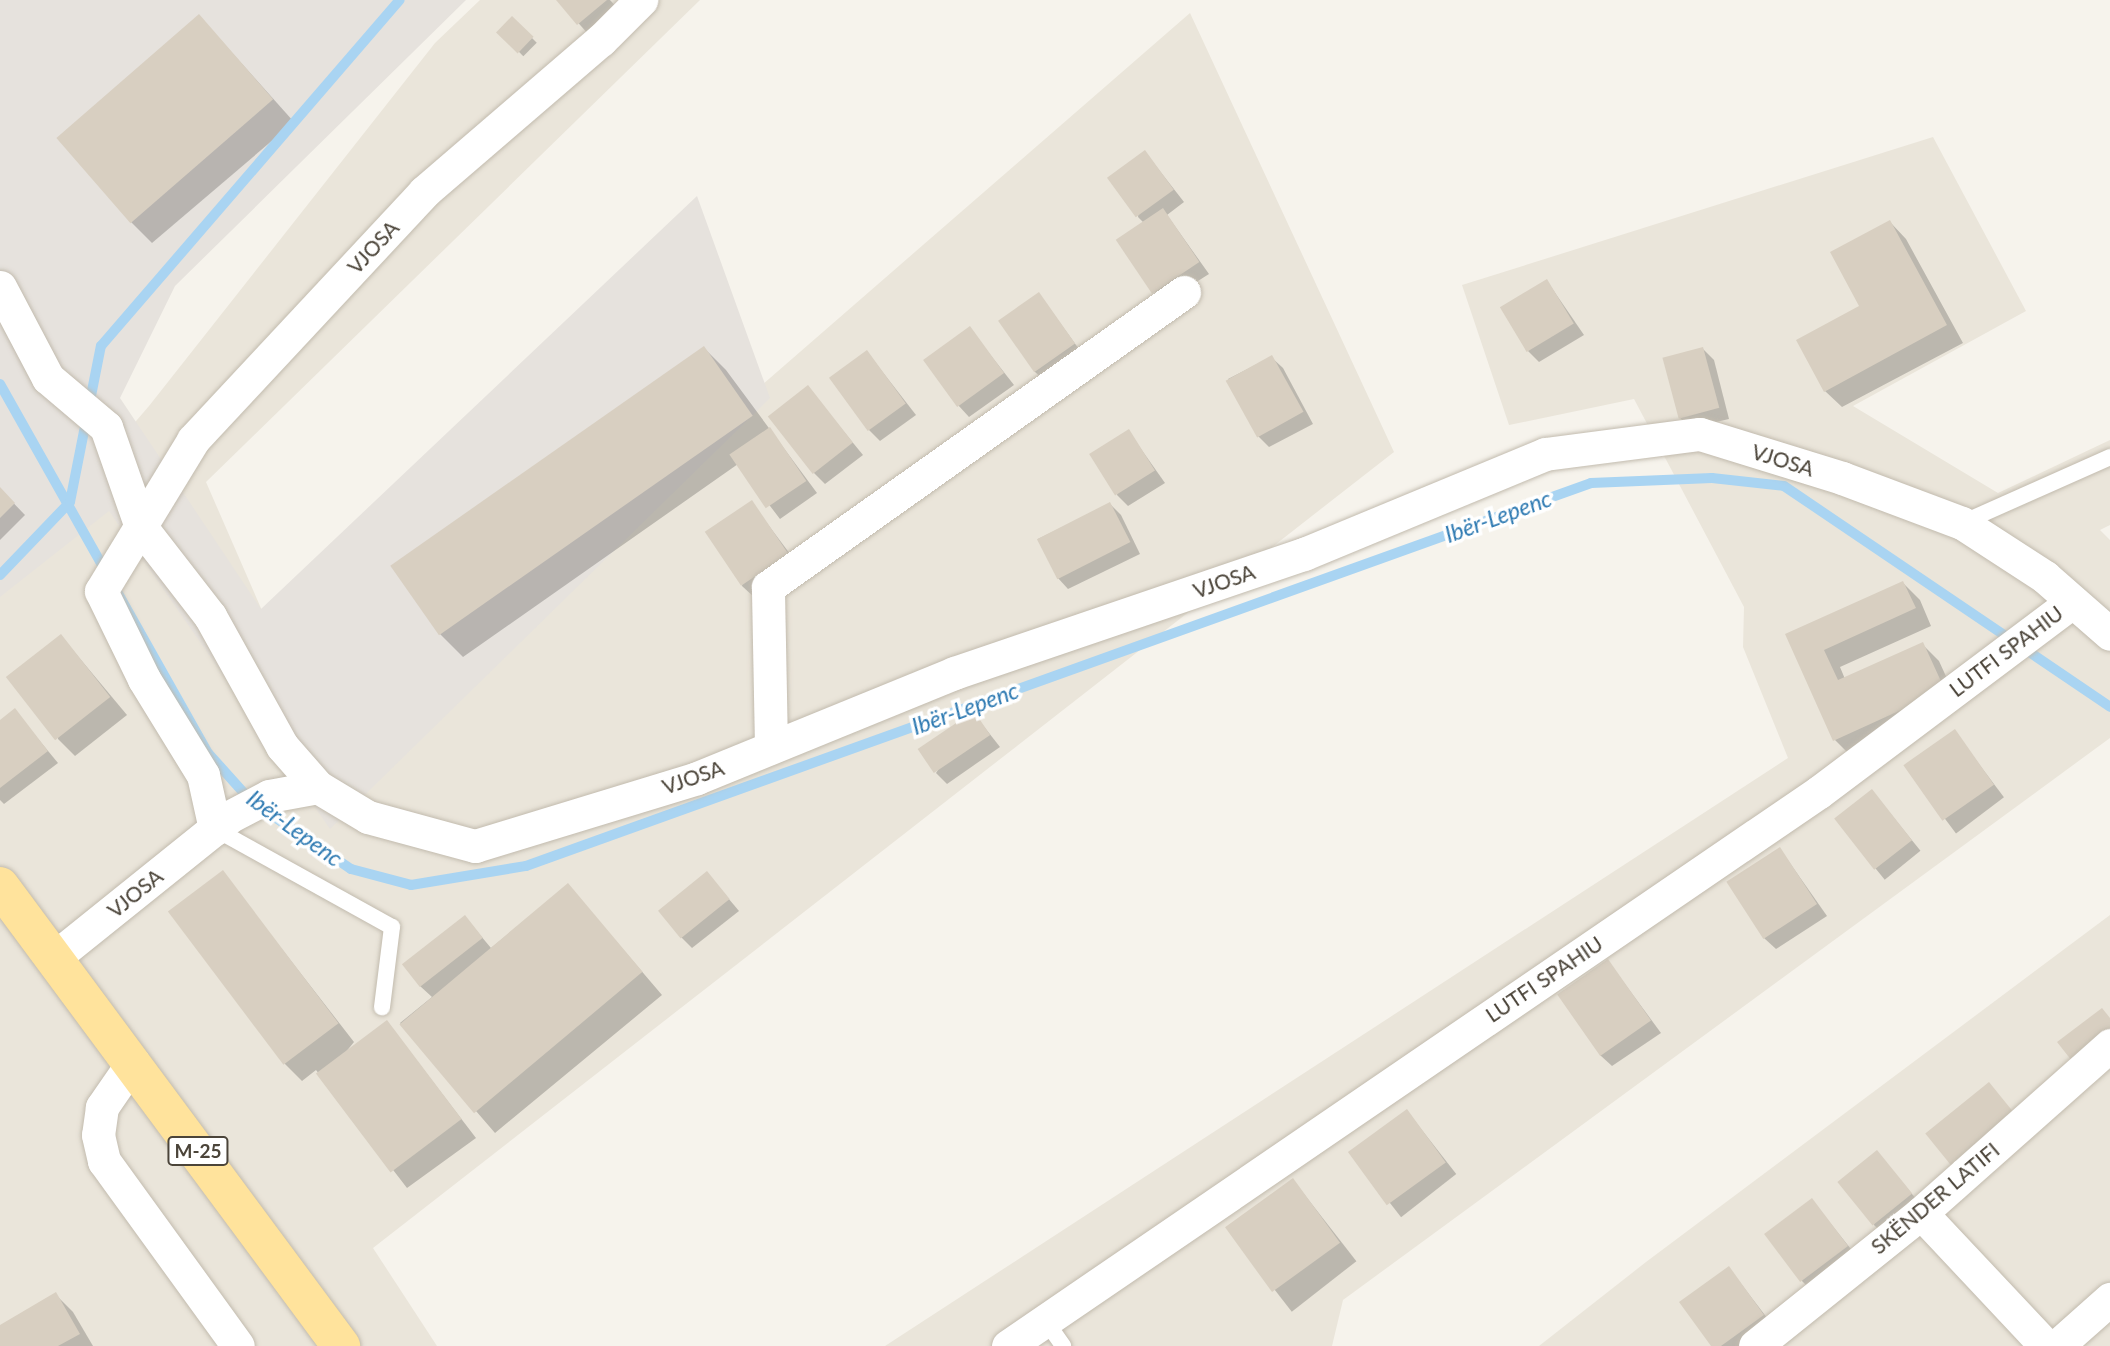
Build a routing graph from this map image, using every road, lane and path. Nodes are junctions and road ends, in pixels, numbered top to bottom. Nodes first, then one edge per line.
1 (641, 0) edge
2 (0, 287) edge
3 (1184, 292) dead end
4 (2110, 457) edge
5 (1962, 523) junction
6 (141, 527) junction
7 (2072, 602) junction
8 (2110, 635) edge
9 (771, 747) junction
10 (318, 788) junction
11 (222, 823) junction
12 (0, 886) edge
13 (55, 957) junction
14 (382, 1007) dead end
15 (2110, 1045) edge
16 (133, 1062) junction
17 (1921, 1213) junction
18 (2110, 1299) edge
19 (1054, 1333) edge
20 (238, 1346) edge
21 (341, 1346) edge
22 (1008, 1346) edge
23 (1755, 1346) edge
24 (2046, 1346) edge
25 (2057, 1346) edge

1 - 6 street, VJOSA
2 - 6 street
3 - 9 street
4 - 5 lane
5 - 7 street, VJOSA
5 - 9 street, VJOSA
6 - 10 street, VJOSA
6 - 11 street, VJOSA
7 - 8 street, VJOSA
7 - 19 street, LUTFI SPAHIU
9 - 10 street, VJOSA
10 - 11 street, VJOSA
11 - 13 street, VJOSA
11 - 14 lane
12 - 13 main road, M-25
13 - 16 main road, M-25
15 - 17 street, SKËNDER LATIFI
16 - 20 street
16 - 21 main road, M-25
17 - 23 street, SKËNDER LATIFI
17 - 24 street
18 - 25 street
19 - 22 street, LUTFI SPAHIU

